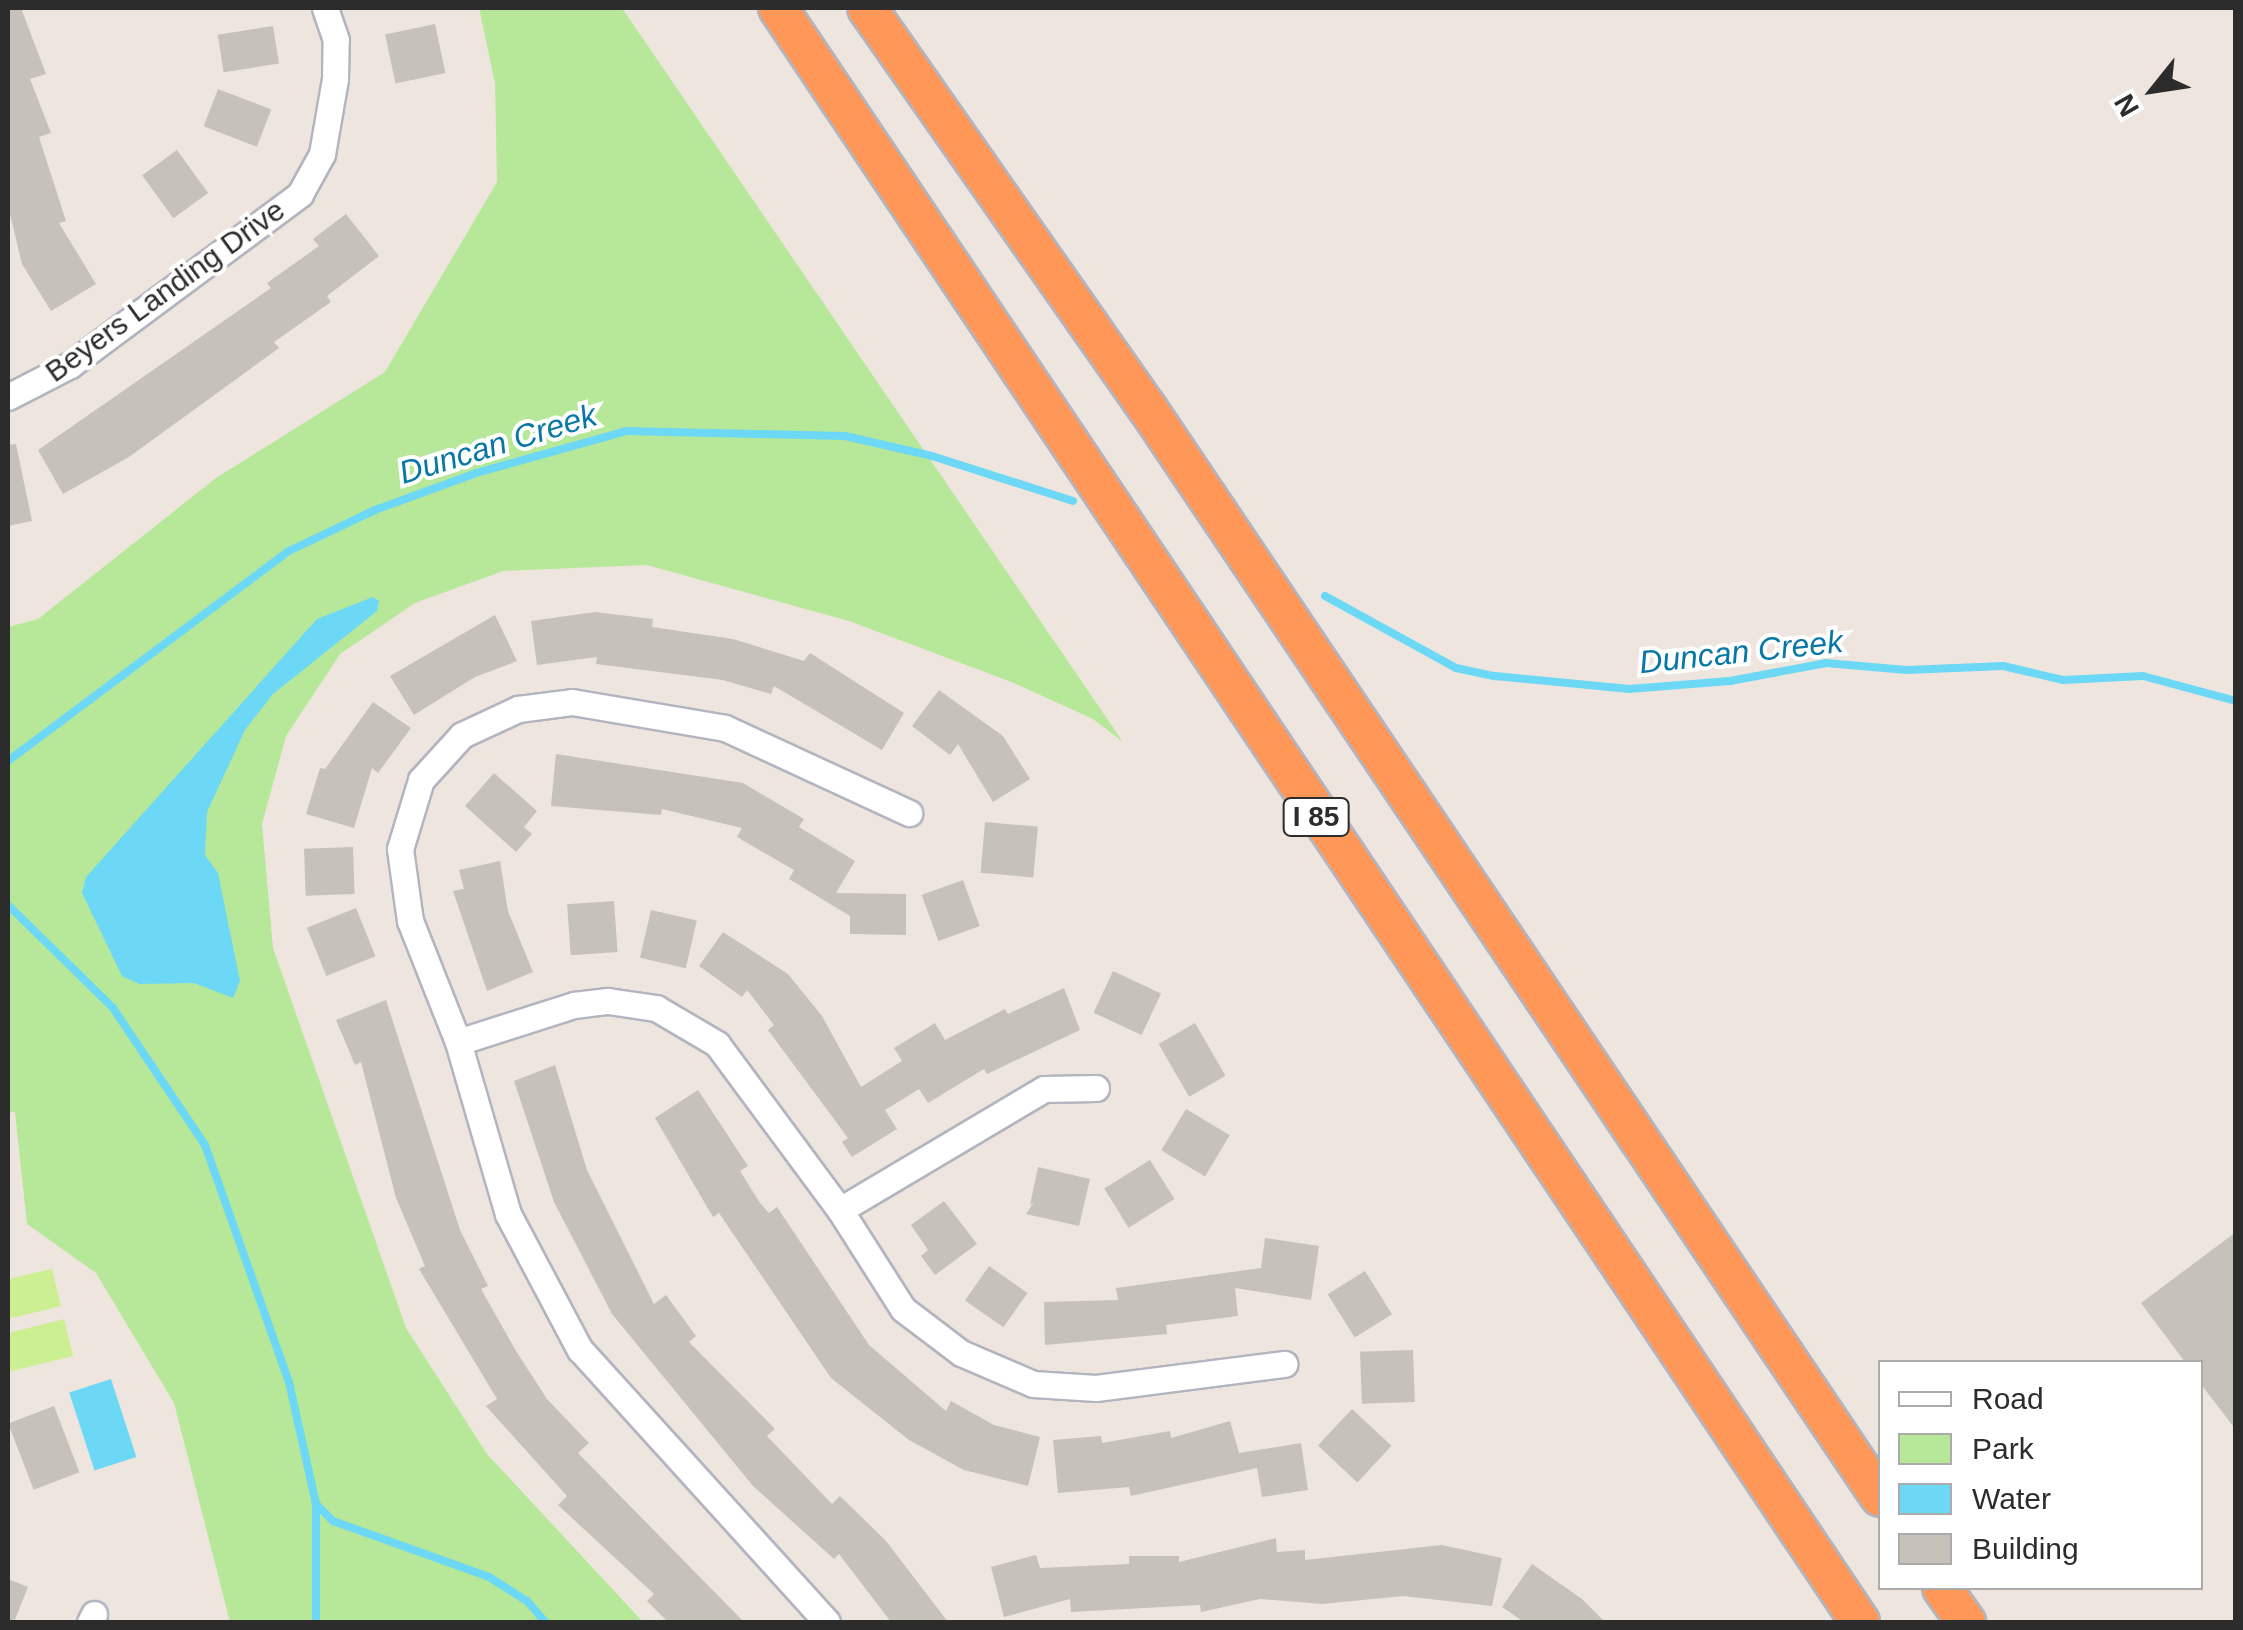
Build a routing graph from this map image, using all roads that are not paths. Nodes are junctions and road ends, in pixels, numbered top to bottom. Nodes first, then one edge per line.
1 (325, 8) edge
2 (778, 8) edge
3 (867, 8) edge
4 (10, 388) edge
5 (908, 814) dead end
6 (458, 1042) junction
7 (1096, 1088) dead end
8 (840, 1210) junction
9 (1284, 1364) dead end
10 (1878, 1494) edge
11 (1943, 1590) edge
12 (827, 1622) edge
13 (1860, 1622) edge
14 (1966, 1622) edge

1 - 4 street, Beyers Landing Drive
2 - 13 highway, I 85
3 - 10 highway
5 - 6 street
6 - 8 street
6 - 12 street
7 - 8 street
8 - 9 street
11 - 14 highway

